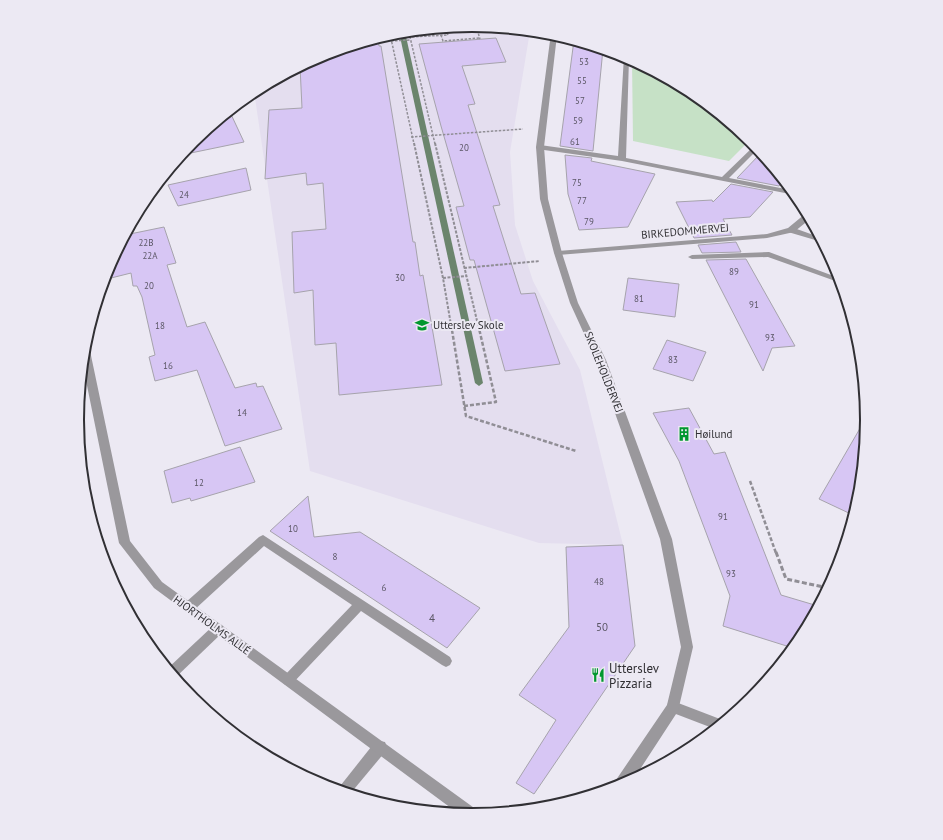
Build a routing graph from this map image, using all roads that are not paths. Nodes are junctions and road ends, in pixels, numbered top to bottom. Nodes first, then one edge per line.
1 (553, 40) edge
2 (626, 64) edge
3 (540, 147) junction
4 (751, 152) edge
5 (622, 159) junction
6 (724, 179) junction
7 (784, 191) edge
8 (804, 220) edge
9 (791, 230) junction
10 (814, 238) edge
11 (559, 256) junction
12 (692, 257) dead end
13 (832, 278) edge
14 (88, 364) edge
15 (360, 604) junction
16 (189, 607) junction
17 (218, 629) junction
18 (446, 661) dead end
19 (175, 670) edge
20 (288, 680) junction
21 (673, 707) junction
22 (715, 722) edge
23 (380, 747) junction
24 (628, 775) edge
25 (347, 787) edge
26 (462, 808) edge

1 - 3 street, SKOLEHOLDERVEJ
2 - 5 street
3 - 5 street
3 - 11 street, SKOLEHOLDERVEJ
4 - 6 street
5 - 6 street
6 - 7 street
8 - 9 street, BIRKEDOMMERVEJ
9 - 10 street
9 - 11 street, BIRKEDOMMERVEJ
11 - 21 street, SKOLEHOLDERVEJ
12 - 13 street
14 - 16 street, HJORTHOLMS ALLÉ
15 - 16 street
15 - 18 street
15 - 20 street
16 - 17 street, HJORTHOLMS ALLÉ
17 - 19 street
17 - 20 street, HJORTHOLMS ALLÉ
20 - 23 street, HJORTHOLMS ALLÉ
21 - 22 street
21 - 24 street
23 - 25 street
23 - 26 street, HJORTHOLMS ALLÉ

